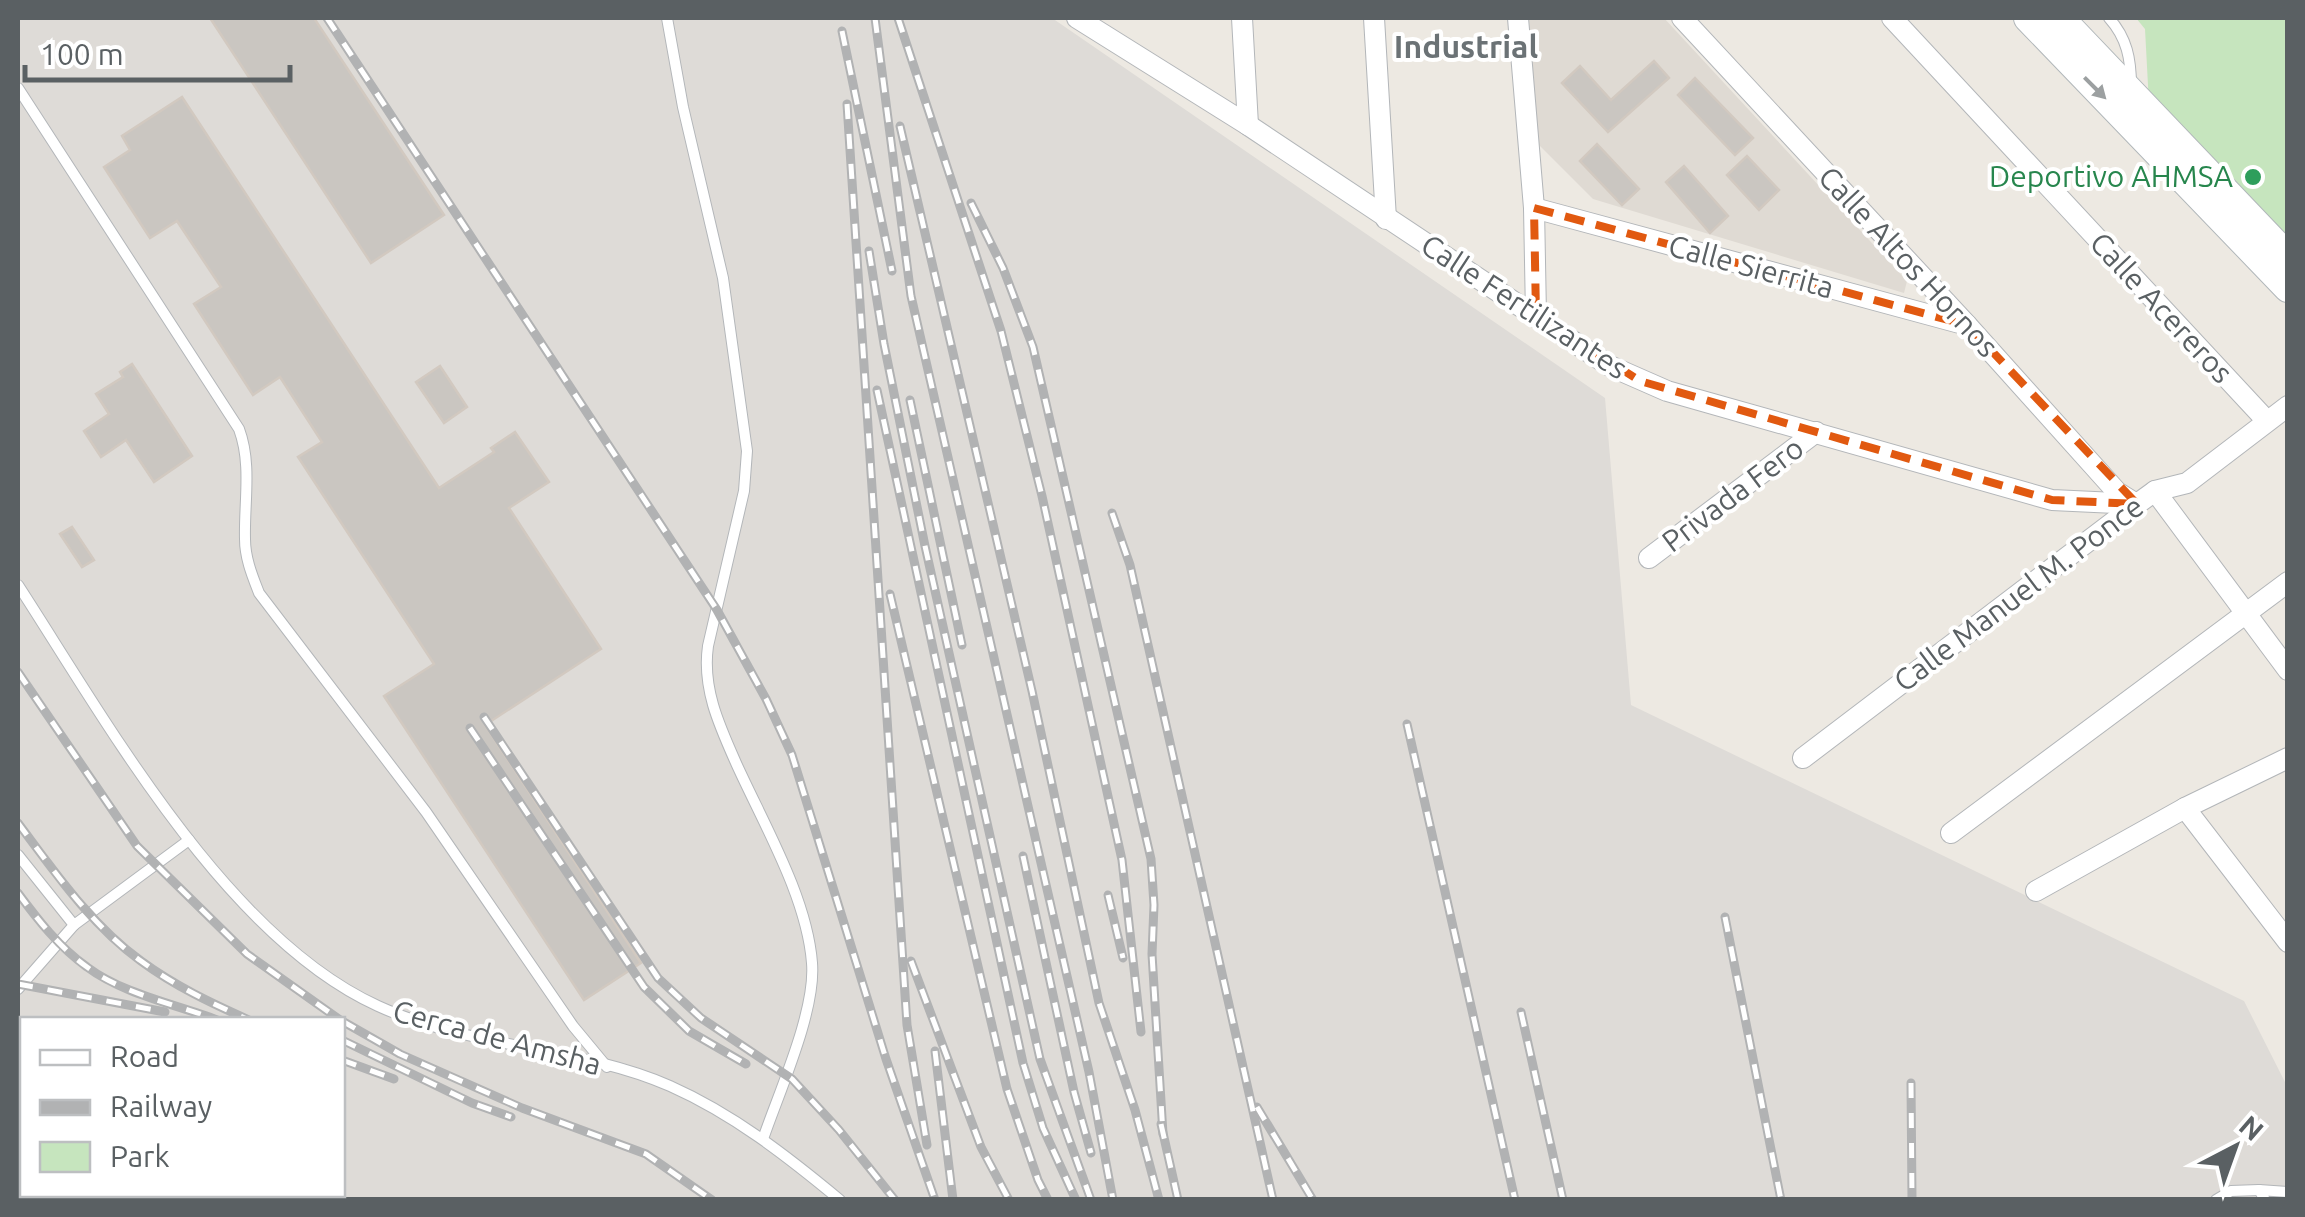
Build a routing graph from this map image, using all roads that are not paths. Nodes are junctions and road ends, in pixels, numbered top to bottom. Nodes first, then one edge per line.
1 (667, 18) edge
2 (1077, 18) edge
3 (1242, 18) edge
4 (1374, 18) edge
5 (1518, 18) edge
6 (1682, 18) edge
7 (1892, 18) edge
8 (2028, 18) edge
9 (2060, 18) edge
10 (2109, 18) edge
11 (1099, 25) edge
12 (18, 88) edge
13 (2131, 92) junction
14 (1248, 125) junction
15 (1534, 208) junction
16 (1386, 218) junction
17 (2288, 257) edge
18 (2288, 288) edge
19 (1536, 315) junction
20 (1967, 325) junction
21 (2288, 406) edge
22 (2268, 422) junction
23 (1816, 432) junction
24 (2155, 491) junction
25 (2137, 504) junction
26 (1649, 558) dead end
27 (2288, 582) edge
28 (18, 585) edge
29 (2245, 612) junction
30 (2288, 670) edge
31 (1803, 758) dead end
32 (2288, 758) edge
33 (2186, 808) junction
34 (1951, 833) dead end
35 (189, 840) junction
36 (18, 855) edge
37 (2036, 891) dead end
38 (74, 925) junction
39 (2288, 942) edge
40 (18, 989) edge
41 (607, 1067) junction
42 (763, 1139) junction
43 (2288, 1192) edge
44 (2262, 1195) edge
45 (840, 1200) edge
46 (2216, 1200) edge

1 - 42 lane
2 - 11 street, Calle Fertilizantes
3 - 14 street
4 - 16 street
5 - 15 street
6 - 20 street, Calle Altos Hornos
7 - 22 street, Calle Acereros
8 -> 18 street
9 - 13 street
10 - 13 lane
11 - 14 street, Calle Fertilizantes
12 - 41 lane
13 - 17 street
14 - 16 street, Calle Fertilizantes
15 - 19 street
15 - 20 street, Calle Sierrita
16 - 19 street, Calle Fertilizantes
19 - 23 street, Calle Fertilizantes
20 - 25 street, Calle Altos Hornos
21 - 22 street, Calle Manuel M. Ponce
22 - 24 street, Calle Manuel M. Ponce
23 - 25 street, Calle Fertilizantes
23 - 26 street, Privada Fero
24 - 25 street, Calle Manuel M. Ponce
24 - 29 street
25 - 31 street, Calle Manuel M. Ponce
27 - 29 street
28 - 35 lane, Cerca de Amsha
29 - 30 street
29 - 34 street
32 - 33 street
33 - 37 street
33 - 39 street
35 - 38 lane
35 - 41 lane, Cerca de Amsha
36 - 38 lane
38 - 40 lane
41 - 42 lane, Cerca de Amsha
42 - 45 lane, Cerca de Amsha
43 - 44 lane
44 - 46 lane

